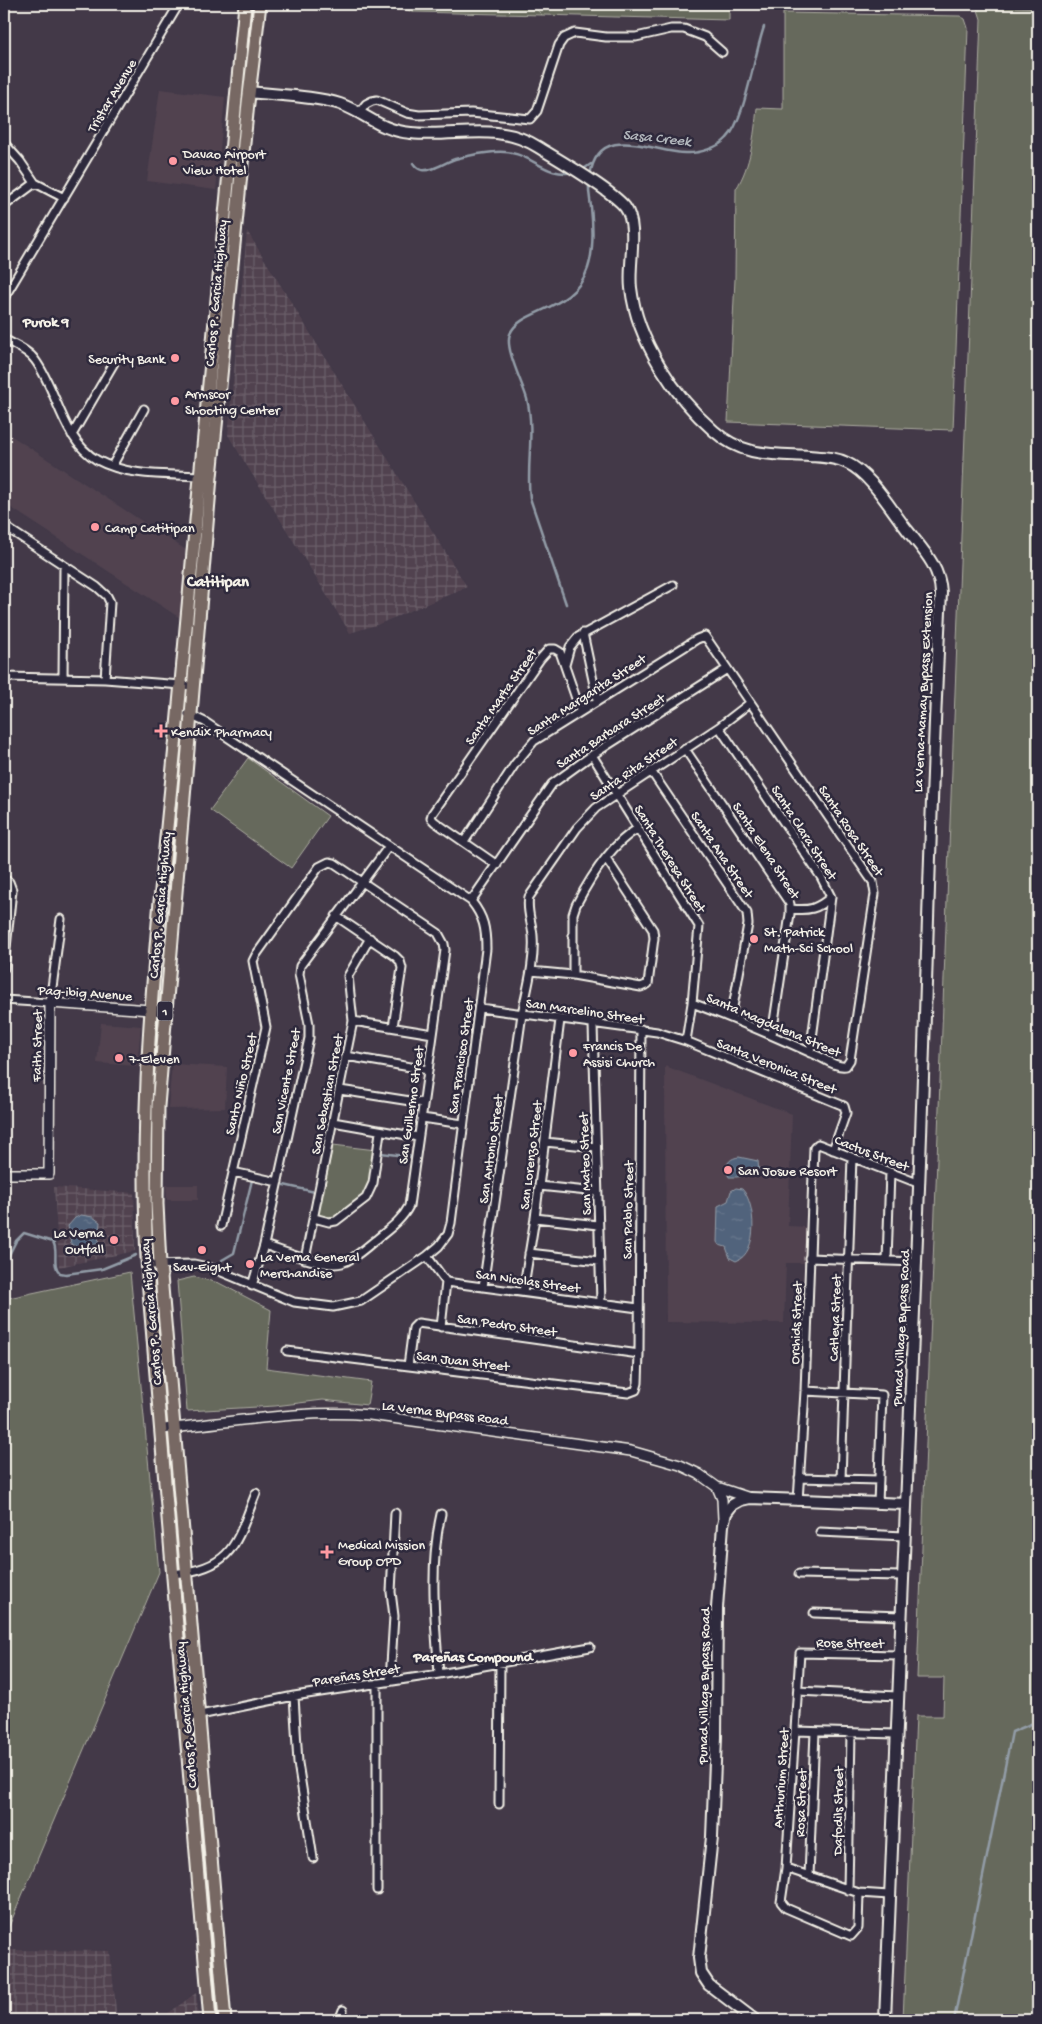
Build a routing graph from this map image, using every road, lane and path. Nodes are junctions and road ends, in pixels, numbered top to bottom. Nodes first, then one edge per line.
1 (179, 4) edge
2 (245, 4) edge
3 (260, 4) edge
4 (722, 52) dead end
5 (249, 92) junction
6 (359, 113) junction
7 (4, 143) edge
8 (231, 144) junction
9 (244, 146) junction
10 (35, 183) junction
11 (64, 198) junction
12 (4, 206) edge
13 (4, 298) edge
14 (4, 339) edge
15 (114, 362) dead end
16 (144, 409) dead end
17 (72, 434) junction
18 (112, 466) junction
19 (205, 476) junction
20 (4, 526) edge
21 (64, 566) junction
22 (672, 585) dead end
23 (583, 633) junction
24 (705, 636) joint
25 (565, 666) junction
26 (727, 668) junction
27 (4, 677) edge
28 (63, 678) junction
29 (105, 679) junction
30 (181, 685) junction
31 (194, 686) junction
32 (598, 700) junction
33 (750, 703) junction
34 (580, 710) junction
35 (178, 714) junction
36 (192, 715) junction
37 (718, 727) junction
38 (685, 749) junction
39 (592, 755) junction
40 (651, 771) junction
41 (617, 794) junction
42 (637, 829) junction
43 (464, 842) junction
44 (389, 846) junction
45 (606, 858) junction
46 (496, 865) junction
47 (4, 879) edge
48 (362, 881) junction
49 (831, 897) junction
50 (471, 901) junction
51 (161, 907) junction
52 (174, 908) junction
53 (791, 909) junction
54 (336, 916) junction
55 (61, 919) dead end
56 (370, 938) junction
57 (4, 968) edge
58 (531, 971) junction
59 (573, 976) junction
60 (4, 1000) edge
61 (50, 1003) junction
62 (692, 1003) junction
63 (480, 1008) junction
64 (152, 1011) junction
65 (165, 1011) junction
66 (522, 1014) junction
67 (731, 1018) junction
68 (560, 1020) junction
69 (353, 1021) junction
70 (593, 1025) junction
71 (393, 1027) junction
72 (641, 1029) junction
73 (433, 1034) junction
74 (772, 1035) junction
75 (686, 1042) junction
76 (810, 1053) junction
77 (346, 1056) junction
78 (846, 1066) joint
79 (428, 1070) junction
80 (340, 1090) junction
81 (423, 1103) junction
82 (158, 1106) junction
83 (145, 1107) junction
84 (422, 1118) junction
85 (332, 1122) junction
86 (463, 1124) junction
87 (380, 1132) junction
88 (418, 1137) junction
89 (545, 1142) junction
90 (815, 1146) joint
91 (596, 1147) junction
92 (833, 1150) junction
93 (852, 1158) junction
94 (233, 1172) junction
95 (890, 1172) junction
96 (4, 1174) edge
97 (278, 1182) junction
98 (920, 1184) junction
99 (539, 1186) junction
100 (597, 1192) junction
101 (314, 1218) junction
102 (535, 1218) junction
103 (598, 1225) junction
104 (222, 1226) dead end
105 (264, 1245) junction
106 (529, 1253) junction
107 (427, 1256) junction
108 (809, 1258) junction
109 (305, 1259) junction
110 (849, 1260) junction
111 (887, 1261) junction
112 (599, 1262) junction
113 (916, 1262) junction
114 (147, 1264) junction
115 (160, 1264) junction
116 (446, 1282) junction
117 (252, 1286) junction
118 (483, 1287) junction
119 (523, 1292) junction
120 (600, 1302) junction
121 (638, 1308) junction
122 (441, 1327) junction
123 (287, 1351) dead end
124 (639, 1354) junction
125 (408, 1366) junction
126 (636, 1390) joint
127 (805, 1391) junction
128 (844, 1393) junction
129 (175, 1428) junction
130 (161, 1429) junction
131 (800, 1478) junction
132 (841, 1479) junction
133 (879, 1480) junction
134 (717, 1487) junction
135 (256, 1493) dead end
136 (750, 1498) junction
137 (798, 1501) junction
138 (878, 1504) junction
139 (906, 1504) junction
140 (395, 1513) dead end
141 (441, 1514) dead end
142 (723, 1519) junction
143 (820, 1532) dead end
144 (904, 1536) junction
145 (188, 1573) junction
146 (173, 1574) junction
147 (799, 1574) dead end
148 (902, 1576) junction
149 (814, 1613) dead end
150 (901, 1616) junction
151 (590, 1647) dead end
152 (800, 1653) joint
153 (899, 1655) junction
154 (500, 1663) junction
155 (439, 1674) junction
156 (390, 1681) junction
157 (377, 1682) junction
158 (798, 1691) junction
159 (294, 1696) junction
160 (897, 1696) junction
161 (200, 1715) junction
162 (185, 1718) junction
163 (796, 1731) junction
164 (815, 1732) junction
165 (851, 1732) junction
166 (895, 1734) junction
167 (205, 1777) junction
168 (190, 1778) junction
169 (499, 1804) dead end
170 (208, 1818) junction
171 (193, 1819) junction
172 (313, 1858) dead end
173 (786, 1868) junction
174 (809, 1876) junction
175 (377, 1890) dead end
176 (848, 1890) junction
177 (859, 1894) junction
178 (889, 1895) junction
179 (343, 2010) dead end
180 (210, 2020) edge
181 (225, 2020) edge
182 (339, 2020) edge
183 (755, 2020) edge
184 (885, 2020) edge

1 - 11 street, Tristar Avenue
2 - 8 highway, Carlos P. Garcia Highway / 1
3 - 5 highway, Carlos P. Garcia Highway / 1
4 - 6 street
5 - 6 main road, La Verna-Mamay Bypass Extension
5 - 9 highway, Carlos P. Garcia Highway / 1
6 - 98 main road, La Verna-Mamay Bypass Extension
7 - 10 street
8 - 9 highway
8 - 19 highway, Carlos P. Garcia Highway / 1
9 - 19 highway, Carlos P. Garcia Highway / 1
10 - 11 street
10 - 12 street
11 - 13 street, Tristar Avenue
14 - 17 street
15 - 17 street
16 - 18 street
17 - 18 street
18 - 19 street
19 - 30 highway, Carlos P. Garcia Highway / 1
19 - 31 highway, Carlos P. Garcia Highway / 1
20 - 21 street
21 - 28 street
21 - 29 street
22 - 23 street
23 - 25 street
23 - 32 street
24 - 26 street, Santa Rosa Street
24 - 32 street, Santa Margarita Street
25 - 34 street, Santa Marta Street
25 - 43 street, Santa Marta Street
26 - 33 street, Santa Rosa Street
26 - 39 street, Santa Barbara Street
27 - 28 street
28 - 29 street
29 - 30 street
30 - 31 street
30 - 35 highway, Carlos P. Garcia Highway / 1
31 - 36 highway, Carlos P. Garcia Highway / 1
32 - 34 street, Santa Margarita Street
33 - 37 street, Santa Rita Street
33 - 78 street, Santa Rosa Street
34 - 43 street, Santa Margarita Street
35 - 36 street, San Francisco Street
35 - 51 highway, Carlos P. Garcia Highway / 1
36 - 44 street, San Francisco Street
36 - 52 highway, Carlos P. Garcia Highway / 1
37 - 38 street, Santa Rita Street
37 - 49 street, Santa Clara Street
38 - 40 street, Santa Rita Street
38 - 53 street, Santa Elena Street
39 - 41 street, Santa Theresa Street
39 - 46 street, Santa Barbara Street
40 - 41 street, Santa Rita Street
40 - 67 street, Santa Ana Street
41 - 42 street, Santa Theresa Street
41 - 58 street, Santa Rita Street
42 - 45 street
42 - 62 street, Santa Theresa Street
43 - 46 street
44 - 48 street, San Vicente Street
44 - 50 street, San Francisco Street
45 - 59 street
45 - 59 street
46 - 50 street, Santa Barbara Street
47 - 57 street
48 - 54 street, San Vicente Street
48 - 73 street, San Guillermo Street
48 - 94 street, Santo Niño Street
49 - 53 street
49 - 76 street, Santa Clara Street
50 - 63 street, San Francisco Street
51 - 52 highway
51 - 64 highway, Carlos P. Garcia Highway / 1
52 - 65 highway, Carlos P. Garcia Highway / 1
53 - 74 street, Santa Elena Street
54 - 56 street
54 - 97 street, San Vicente Street
55 - 61 street, Faith Street
56 - 69 street, San Sebastian Street
56 - 71 street
58 - 59 street
58 - 66 street, Santa Rita Street
60 - 61 street, Pag-ibig Avenue
61 - 64 street, Pag-ibig Avenue
61 - 96 street, Faith Street
62 - 67 street, Santa Magdalena Street
62 - 75 street, Santa Theresa Street
63 - 66 street, San Marcelino Street
63 - 86 street, San Francisco Street
64 - 65 street, Pag-ibig Avenue
64 - 83 highway, Carlos P. Garcia Highway / 1
65 - 82 highway, Carlos P. Garcia Highway / 1
66 - 68 street, San Marcelino Street
66 - 118 street, San Antonio Street
67 - 74 street, Santa Magdalena Street
68 - 70 street, San Marcelino Street
68 - 89 street, San Lorenzo Street
69 - 71 street
69 - 77 street, San Sebastian Street
70 - 72 street, San Marcelino Street
70 - 91 street, San Mateo Street
71 - 73 street
72 - 75 street, San Marcelino Street
72 - 121 street, San Pablo Street
73 - 79 street, San Guillermo Street
74 - 76 street, Santa Magdalena Street
75 - 92 street, Santa Veronica Street
76 - 78 street, Santa Magdalena Street
77 - 79 street
77 - 80 street, San Sebastian Street
79 - 81 street, San Guillermo Street
80 - 81 street
80 - 85 street, San Sebastian Street
81 - 84 street, San Guillermo Street
82 - 83 highway
82 - 115 highway, Carlos P. Garcia Highway / 1
83 - 114 highway, Carlos P. Garcia Highway / 1
84 - 86 street
84 - 88 street, San Guillermo Street
85 - 87 street
85 - 101 street, San Sebastian Street
86 - 107 street, San Francisco Street
87 - 88 street
87 - 101 street
88 - 109 street, San Guillermo Street
89 - 91 street
89 - 99 street, San Lorenzo Street
90 - 92 street, Cactus Street
90 - 108 street, Orchids Street
91 - 100 street, San Mateo Street
92 - 93 street, Cactus Street
93 - 95 street, Cactus Street
93 - 110 street, Catleya Street
94 - 97 street
94 - 104 street, Santo Niño Street
95 - 98 street, Cactus Street
95 - 111 street
97 - 105 street, San Vicente Street
98 - 113 main road, Punad Village Bypass Road
99 - 100 street
99 - 102 street, San Lorenzo Street
100 - 103 street, San Mateo Street
101 - 109 street, San Sebastian Street
102 - 103 street
102 - 106 street, San Lorenzo Street
103 - 112 street, San Mateo Street
105 - 109 street, San Guillermo Street
105 - 117 street, San Vicente Street
106 - 112 street
106 - 119 street, San Lorenzo Street
107 - 116 street
107 - 117 street, San Francisco Street
108 - 110 street
108 - 127 street, Orchids Street
110 - 111 street
110 - 128 street, Catleya Street
111 - 113 street
112 - 120 street, San Mateo Street
113 - 139 main road, Punad Village Bypass Road
114 - 115 street, San Francisco Street
114 - 130 highway, Carlos P. Garcia Highway / 1
115 - 117 street, San Francisco Street
115 - 129 highway, Carlos P. Garcia Highway / 1
116 - 118 street, San Nicolas Street
116 - 122 street
118 - 119 street, San Nicolas Street
119 - 120 street, San Nicolas Street
120 - 121 street, San Nicolas Street
121 - 124 street, San Pablo Street
122 - 124 street, San Pedro Street
122 - 125 street, San Pedro Street
123 - 125 street, San Juan Street
124 - 126 street, San Pablo Street
125 - 126 street, San Juan Street
127 - 128 street
127 - 131 street, Orchids Street
128 - 132 street, Catleya Street
128 - 133 street
129 - 130 street, La Verna Bypass Road
129 - 134 street, La Verna Bypass Road
129 - 145 highway, Carlos P. Garcia Highway / 1
130 - 146 highway, Carlos P. Garcia Highway / 1
131 - 132 street
131 - 137 street, Orchids Street
132 - 133 street
133 - 138 street
134 - 136 street, La Verna Bypass Road
134 - 142 street
135 - 145 street
136 - 137 main road
136 - 142 main road
137 - 138 main road
138 - 139 main road
139 - 144 main road, Punad Village Bypass Road
140 - 156 street
141 - 155 street
142 - 183 main road, Punad Village Bypass Road
143 - 144 street
144 - 148 main road, Punad Village Bypass Road
145 - 146 street
145 - 161 highway, Carlos P. Garcia Highway / 1
146 - 162 highway, Carlos P. Garcia Highway / 1
147 - 148 street
148 - 150 main road, Punad Village Bypass Road
149 - 150 street
150 - 153 main road, Punad Village Bypass Road
151 - 154 street, Pareñas Street
152 - 153 street, Rose Street
152 - 158 street, Anthurium Street
153 - 160 main road, Punad Village Bypass Road
154 - 155 street, Pareñas Street
154 - 169 street
155 - 156 street, Pareñas Street
156 - 157 street, Pareñas Street
157 - 159 street, Pareñas Street
157 - 175 street
158 - 160 street
158 - 163 street, Anthurium Street
159 - 161 street, Pareñas Street
159 - 172 street
160 - 166 main road, Punad Village Bypass Road
161 - 162 street, Pareñas Street
161 - 167 highway, Carlos P. Garcia Highway / 1
162 - 168 highway, Carlos P. Garcia Highway / 1
163 - 164 street
163 - 173 street, Anthurium Street
164 - 165 street
164 - 174 street, Rosa Street
165 - 166 street
165 - 176 street, Dafodils Street
166 - 178 main road, Punad Village Bypass Road
167 - 168 highway
167 - 170 highway, Carlos P. Garcia Highway / 1
168 - 171 highway, Carlos P. Garcia Highway / 1
170 - 171 highway
170 - 181 highway, Carlos P. Garcia Highway / 1
171 - 180 highway, Carlos P. Garcia Highway / 1
173 - 174 street
173 - 177 street, Anthurium Street
174 - 176 street
176 - 177 street
177 - 178 street
178 - 184 main road, Punad Village Bypass Road
179 - 182 street

